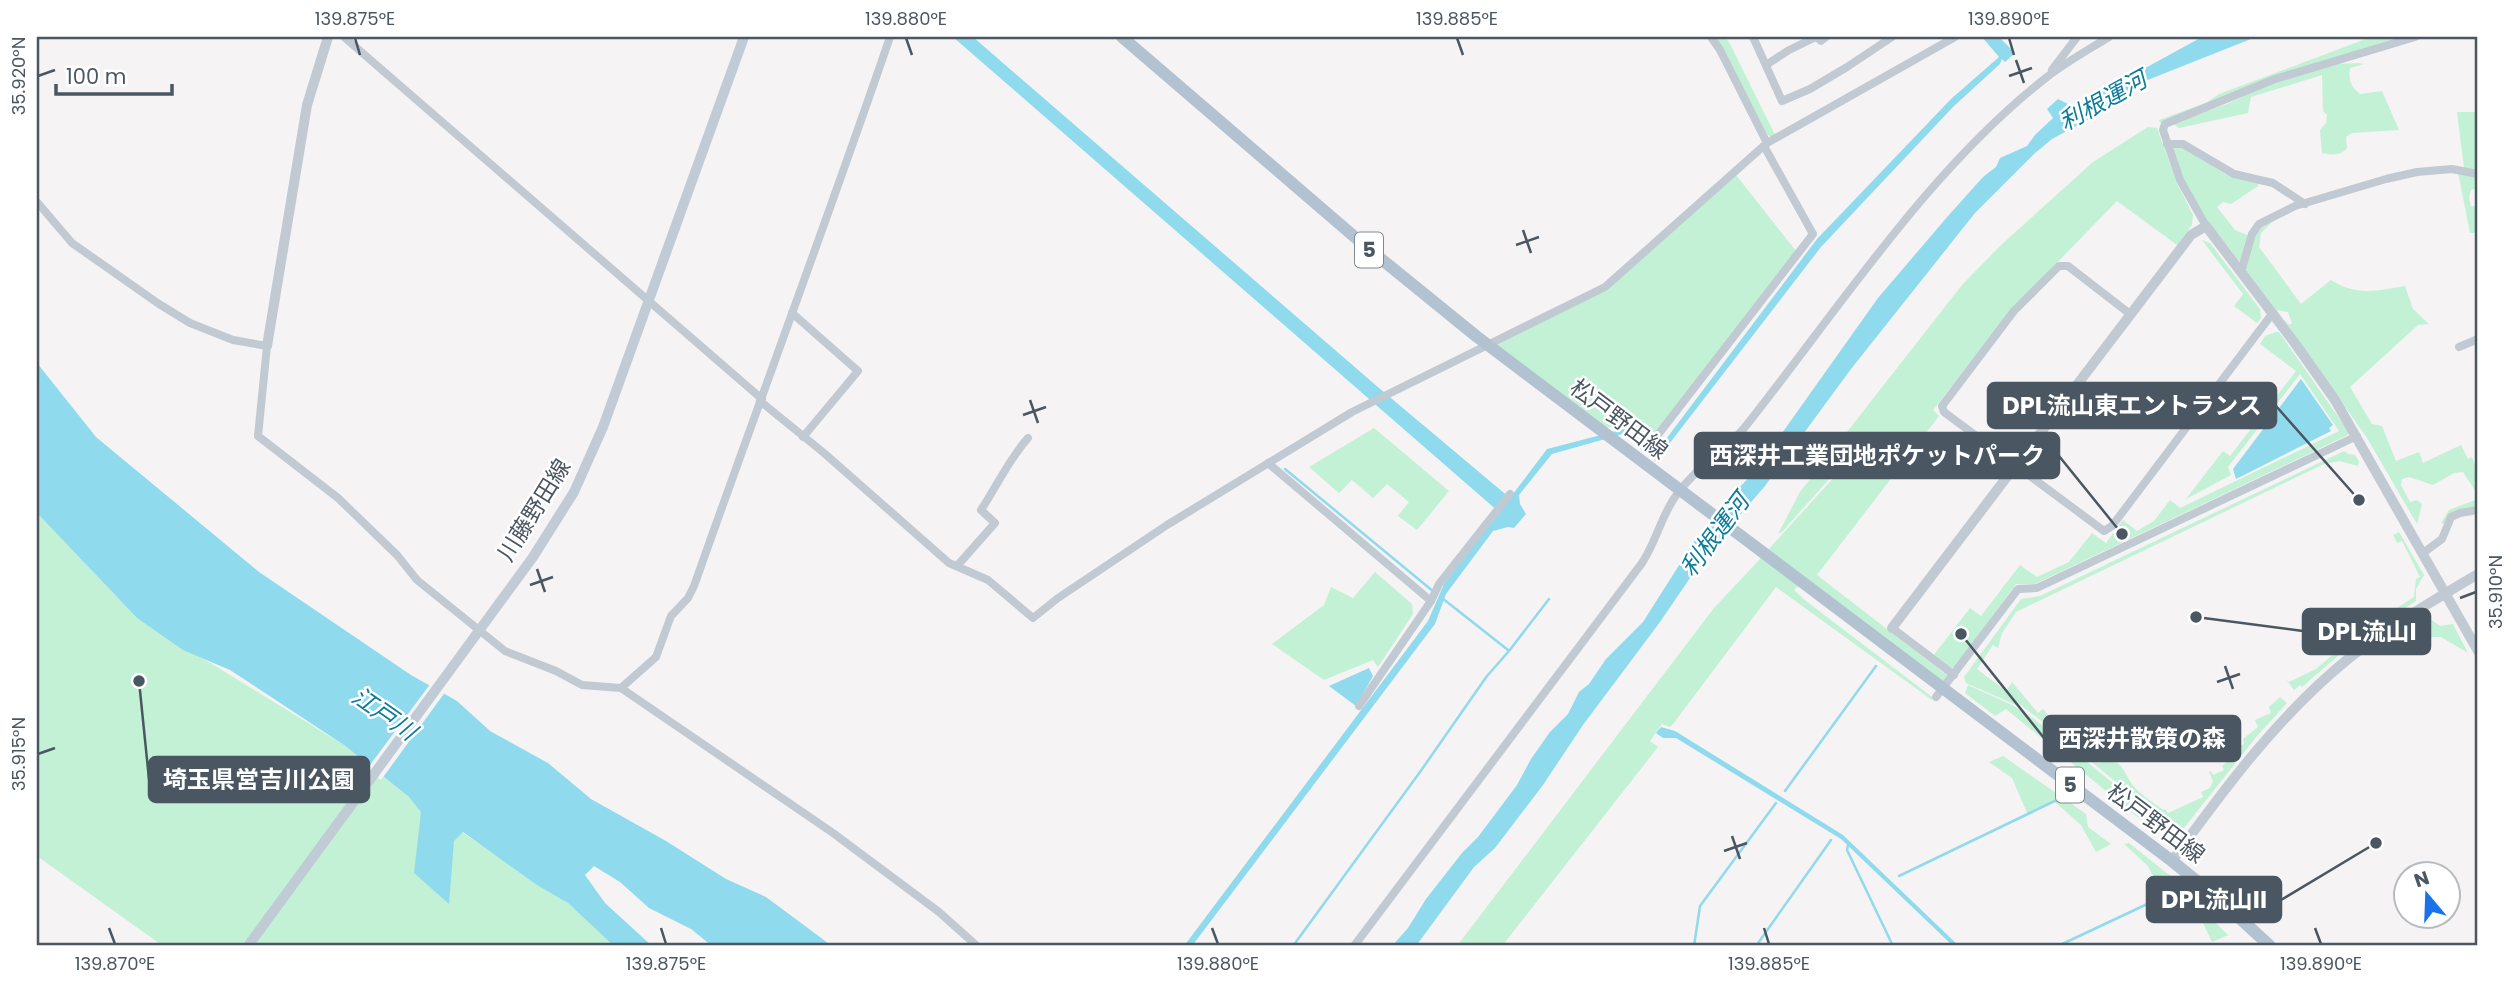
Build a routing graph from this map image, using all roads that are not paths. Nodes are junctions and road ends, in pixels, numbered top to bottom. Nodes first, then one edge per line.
1 (328, 37) edge
2 (344, 37) edge
3 (744, 37) edge
4 (890, 37) edge
5 (1122, 37) edge
6 (1711, 37) edge
7 (1754, 37) edge
8 (1816, 37) edge
9 (1826, 37) edge
10 (1892, 37) edge
11 (1955, 37) edge
12 (2077, 37) edge
13 (2109, 37) edge
14 (2415, 37) edge
15 (1766, 65) junction
16 (2048, 76) junction
17 (1766, 144) junction
18 (2167, 144) junction
19 (2478, 174) edge
20 (37, 202) edge
21 (2305, 204) junction
22 (2206, 226) junction
23 (2241, 272) junction
24 (649, 302) junction
25 (792, 313) junction
26 (2130, 314) junction
27 (2272, 314) junction
28 (2478, 339) edge
29 (267, 346) junction
30 (2459, 347) dead end
31 (761, 400) junction
32 (1657, 436) dead end
33 (2357, 436) junction
34 (803, 437) junction
35 (1028, 438) dead end
36 (1268, 463) junction
37 (2016, 466) junction
38 (1510, 494) dead end
39 (2478, 510) edge
40 (2423, 553) junction
41 (957, 566) junction
42 (2478, 574) edge
43 (2446, 594) junction
44 (1431, 601) junction
45 (1892, 628) joint
46 (476, 634) junction
47 (2478, 651) edge
48 (1954, 675) junction
49 (621, 688) junction
50 (1936, 698) dead end
51 (1359, 706) dead end
52 (2172, 861) junction
53 (248, 946) edge
54 (977, 946) edge
55 (1354, 946) edge
56 (2270, 946) edge

1 - 29 street
2 - 24 street
3 - 24 main road, 川藤野田線
4 - 25 street
5 - 52 main road, 松戸野田線 / 5
6 - 17 street
7 - 15 street
8 - 9 street
8 - 15 street
10 - 15 street
11 - 17 street
12 - 16 street
13 - 16 street
14 - 18 street
16 - 55 street
17 - 32 street
17 - 36 street
18 - 21 street
18 - 22 street
19 - 21 street
20 - 29 street
21 - 23 street
22 - 23 street
22 - 26 street
23 - 27 street
24 - 31 street
24 - 46 main road, 川藤野田線
25 - 31 street
25 - 34 street
26 - 37 street
26 - 37 street
27 - 33 street
27 - 37 street
28 - 30 street
29 - 46 street
31 - 34 street
31 - 49 street
33 - 40 street
33 - 48 street
34 - 41 street
35 - 41 street
36 - 41 street
36 - 44 street
37 - 45 street
38 - 44 street
39 - 40 street
40 - 43 street
42 - 43 street
43 - 47 street
43 - 52 street
44 - 51 street
45 - 48 street
46 - 49 street
46 - 53 main road, 川藤野田線
48 - 50 street
49 - 54 street
52 - 56 main road, 松戸野田線 / 5

